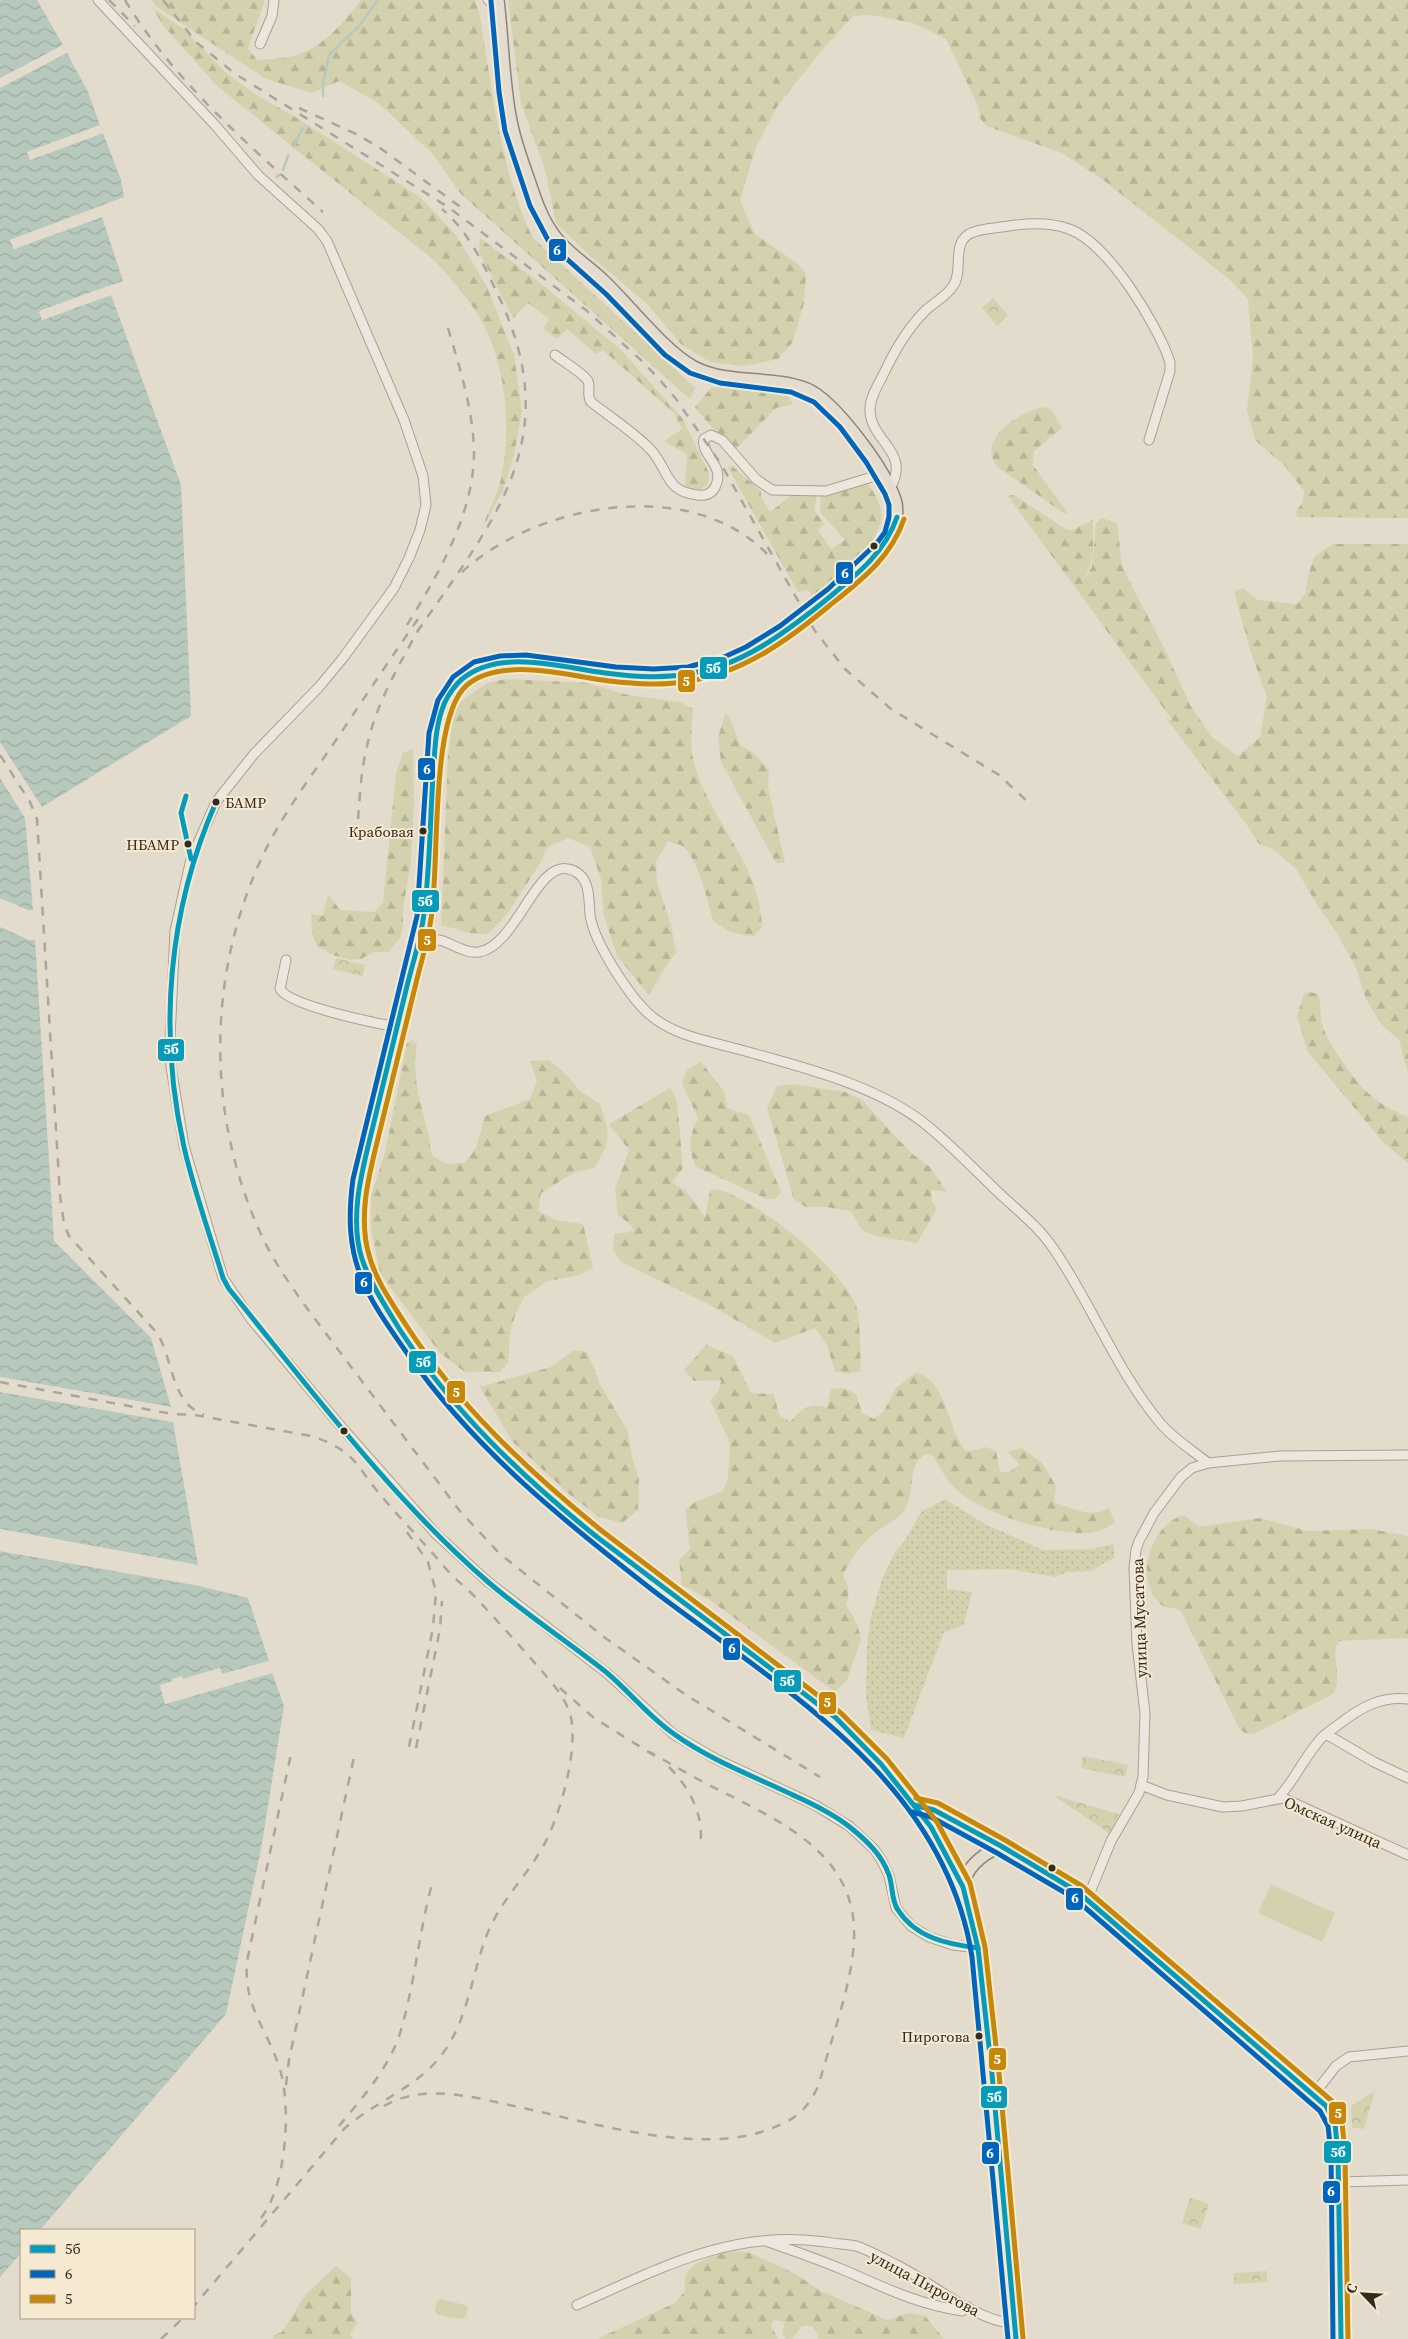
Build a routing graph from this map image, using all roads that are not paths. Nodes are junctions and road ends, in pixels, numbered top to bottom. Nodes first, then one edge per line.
1 (98, 0) edge
2 (274, 0) edge
3 (488, 0) edge
4 (499, 4) edge
5 (260, 44) dead end
6 (555, 355) dead end
7 (1149, 440) dead end
8 (882, 474) junction
9 (890, 488) junction
10 (421, 936) junction
11 (286, 960) dead end
12 (397, 1027) junction
13 (1408, 1455) edge
14 (1208, 1462) junction
15 (1408, 1699) edge
16 (1326, 1734) junction
17 (1408, 1778) edge
18 (1141, 1785) junction
19 (1278, 1798) junction
20 (914, 1804) junction
21 (1001, 1846) junction
22 (1408, 1855) edge
23 (963, 1887) junction
24 (1087, 1900) junction
25 (978, 1948) junction
26 (1408, 2051) edge
27 (1314, 2094) junction
28 (1408, 2180) edge
29 (1340, 2182) junction
30 (762, 2240) junction
31 (577, 2305) dead end
32 (968, 2307) junction
33 (1014, 2324) junction
34 (1016, 2339) edge
35 (1341, 2339) edge

1 - 25 street
2 - 5 street
3 - 4 street
4 - 8 main road
6 - 8 street
7 - 9 street
8 - 9 main road
9 - 10 main road
10 - 12 main road
10 - 14 street
11 - 12 street
12 - 20 main road
13 - 14 street, улица Мусатова
14 - 18 street, улица Мусатова
15 - 16 street
16 - 17 street
16 - 19 street
18 - 19 street, Омская улица
18 - 24 street, улица Мусатова
19 - 22 street, Омская улица
20 - 21 main road
20 - 23 main road
21 - 23 main road
21 - 24 main road
23 - 25 main road
24 - 27 main road
25 - 33 main road
26 - 27 street
27 - 29 main road
28 - 29 street
29 - 35 main road
30 - 31 street, улица Пирогова
30 - 32 street
30 - 32 street, улица Пирогова
32 - 33 street, улица Пирогова
33 - 34 main road

